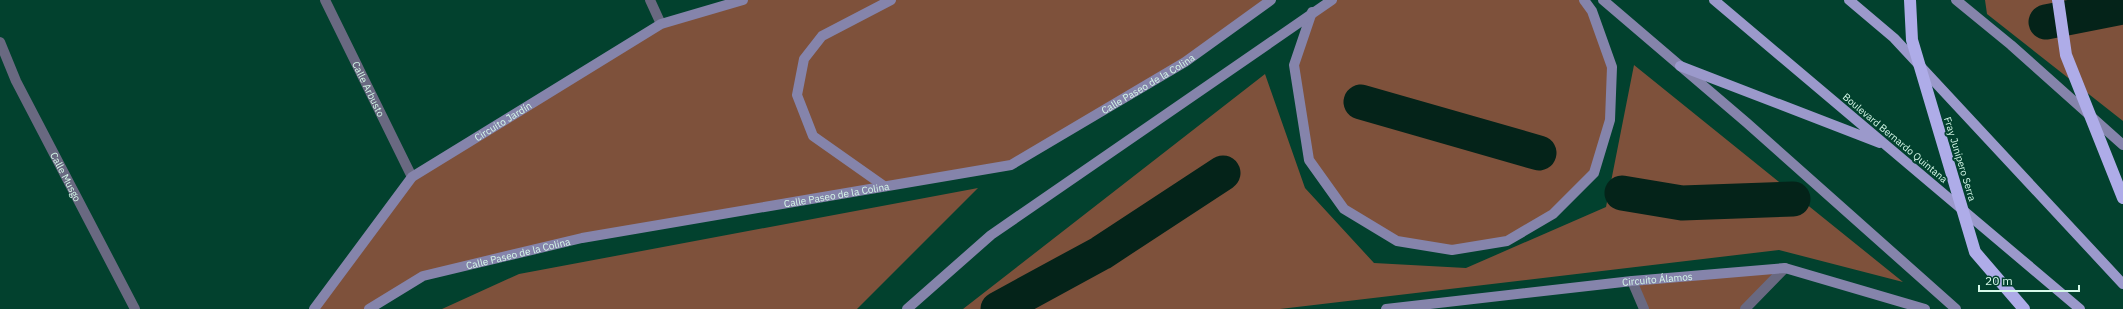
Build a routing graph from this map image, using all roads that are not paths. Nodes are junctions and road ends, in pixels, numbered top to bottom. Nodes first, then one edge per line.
1 (325, 0) edge
2 (650, 0) edge
3 (743, 0) edge
4 (891, 0) edge
5 (1271, 0) edge
6 (1332, 0) edge
7 (1584, 0) edge
8 (1603, 0) edge
9 (1714, 0) edge
10 (1849, 0) edge
11 (1910, 0) edge
12 (1956, 0) edge
13 (2058, 0) edge
14 (1312, 12) junction
15 (661, 24) junction
16 (0, 42) edge
17 (1680, 66) junction
18 (2123, 145) edge
19 (1887, 146) junction
20 (412, 178) junction
21 (884, 186) junction
22 (2123, 198) edge
23 (1785, 268) junction
24 (1632, 281) junction
25 (2123, 284) edge
26 (135, 309) edge
27 (314, 309) edge
28 (370, 309) edge
29 (907, 309) edge
30 (1386, 309) edge
31 (1644, 309) edge
32 (1745, 309) edge
33 (1925, 309) edge
34 (1956, 309) edge
35 (2024, 309) edge
36 (2080, 309) edge

1 - 20 street, Calle Arbusto
2 - 15 street
3 - 15 street, Circuito Jardín
4 - 21 street
5 - 21 street, Calle Paseo de la Colina
6 - 14 street
7 - 14 street
8 - 17 street
9 - 19 main road, Boulevard Bernardo Quintana
10 - 25 main road
11 - 35 highway, Fray Junipero Serra
12 - 18 street
13 - 22 highway
14 - 29 street
15 - 20 street, Circuito Jardín
16 - 26 street, Calle Musgo
17 - 19 main road
17 - 34 street
19 - 36 main road, Boulevard Bernardo Quintana
20 - 27 street, Circuito Jardín
21 - 28 street, Calle Paseo de la Colina
23 - 24 street, Circuito Álamos
23 - 32 street
23 - 33 street, Circuito Álamos
24 - 30 street, Circuito Álamos
24 - 31 street

